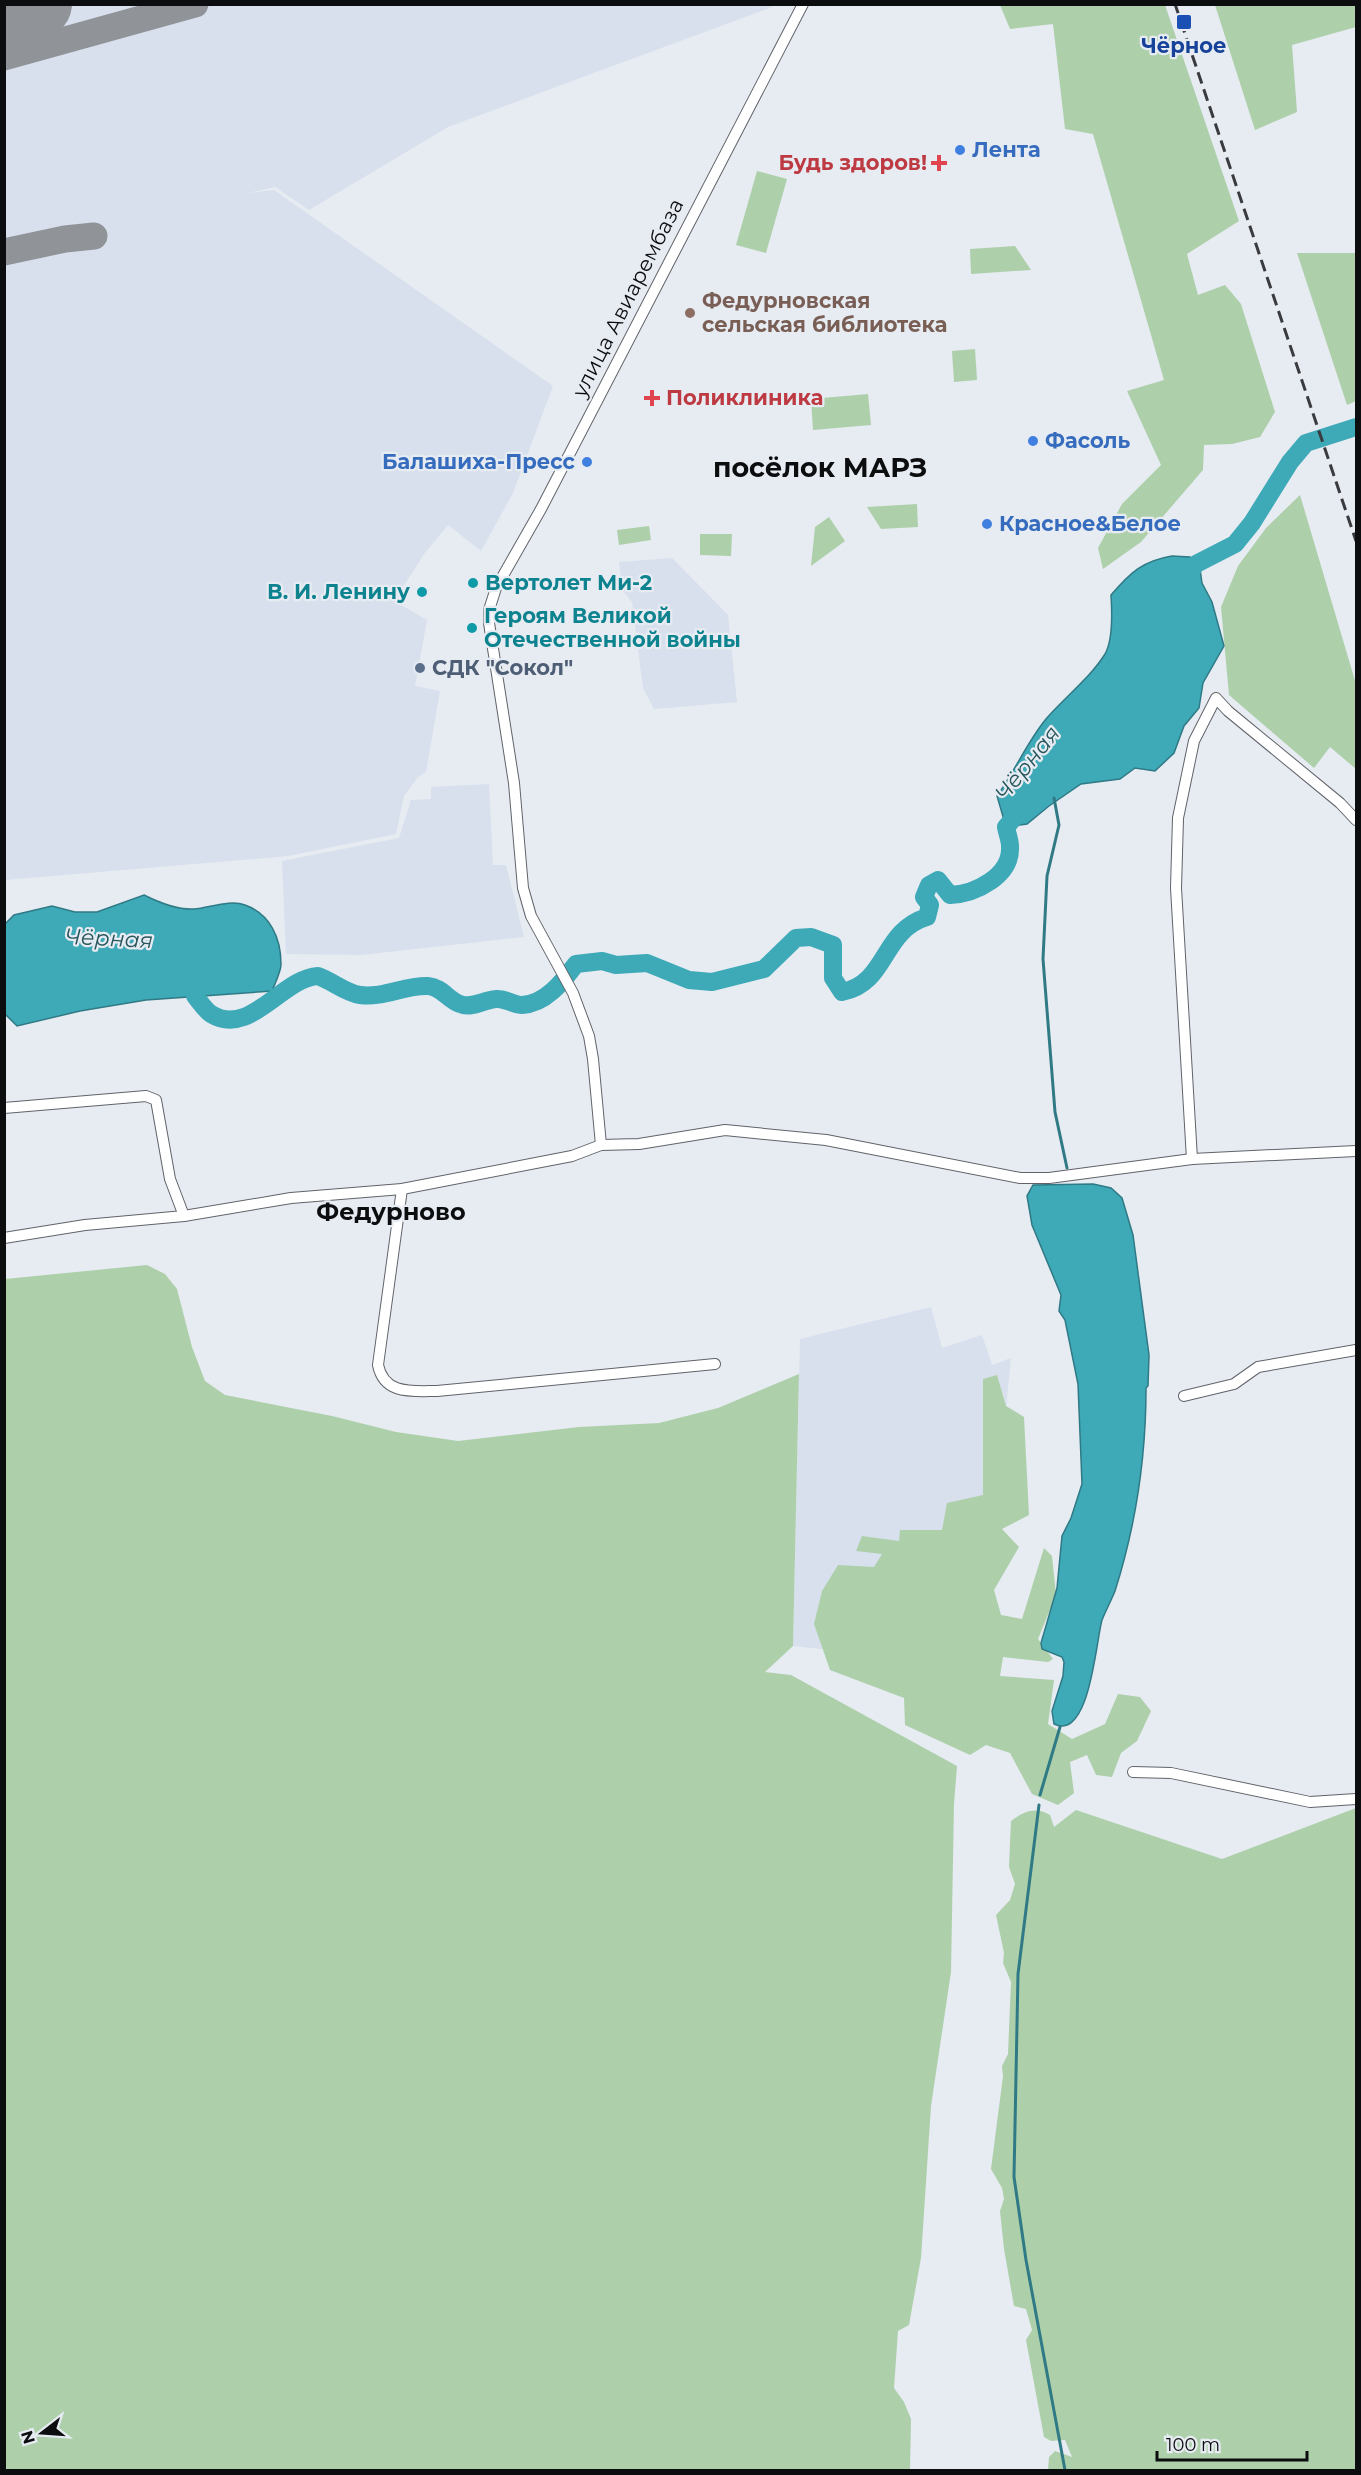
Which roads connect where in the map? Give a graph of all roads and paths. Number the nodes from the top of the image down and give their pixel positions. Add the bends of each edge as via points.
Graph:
1 (803, 4) edge
2 (1356, 820) edge
3 (4, 1108) edge
4 (601, 1145) junction
5 (1356, 1151) edge
6 (1192, 1159) junction
7 (402, 1189) junction
8 (184, 1216) junction
9 (4, 1238) edge
10 (1356, 1350) edge
11 (715, 1364) dead end
12 (1184, 1396) dead end
13 (1133, 1772) dead end
14 (1356, 1799) edge

1 - 4 street, улица Авиарембаза via 541,509 496,588 489,610 514,783 523,888 534,924 573,993 589,1036
2 - 6 street via 1216,698 1194,741 1178,818 1176,888
3 - 8 street via 146,1096 156,1100 170,1179
4 - 6 street via 639,1144 741,1130 826,1140 1020,1178 1049,1178
4 - 7 street via 572,1156
5 - 6 street
7 - 8 street via 291,1198
7 - 11 street via 378,1365 387,1385 437,1391
8 - 9 street via 84,1225
10 - 12 street via 1258,1367 1234,1384
13 - 14 street via 1171,1773 1310,1802

